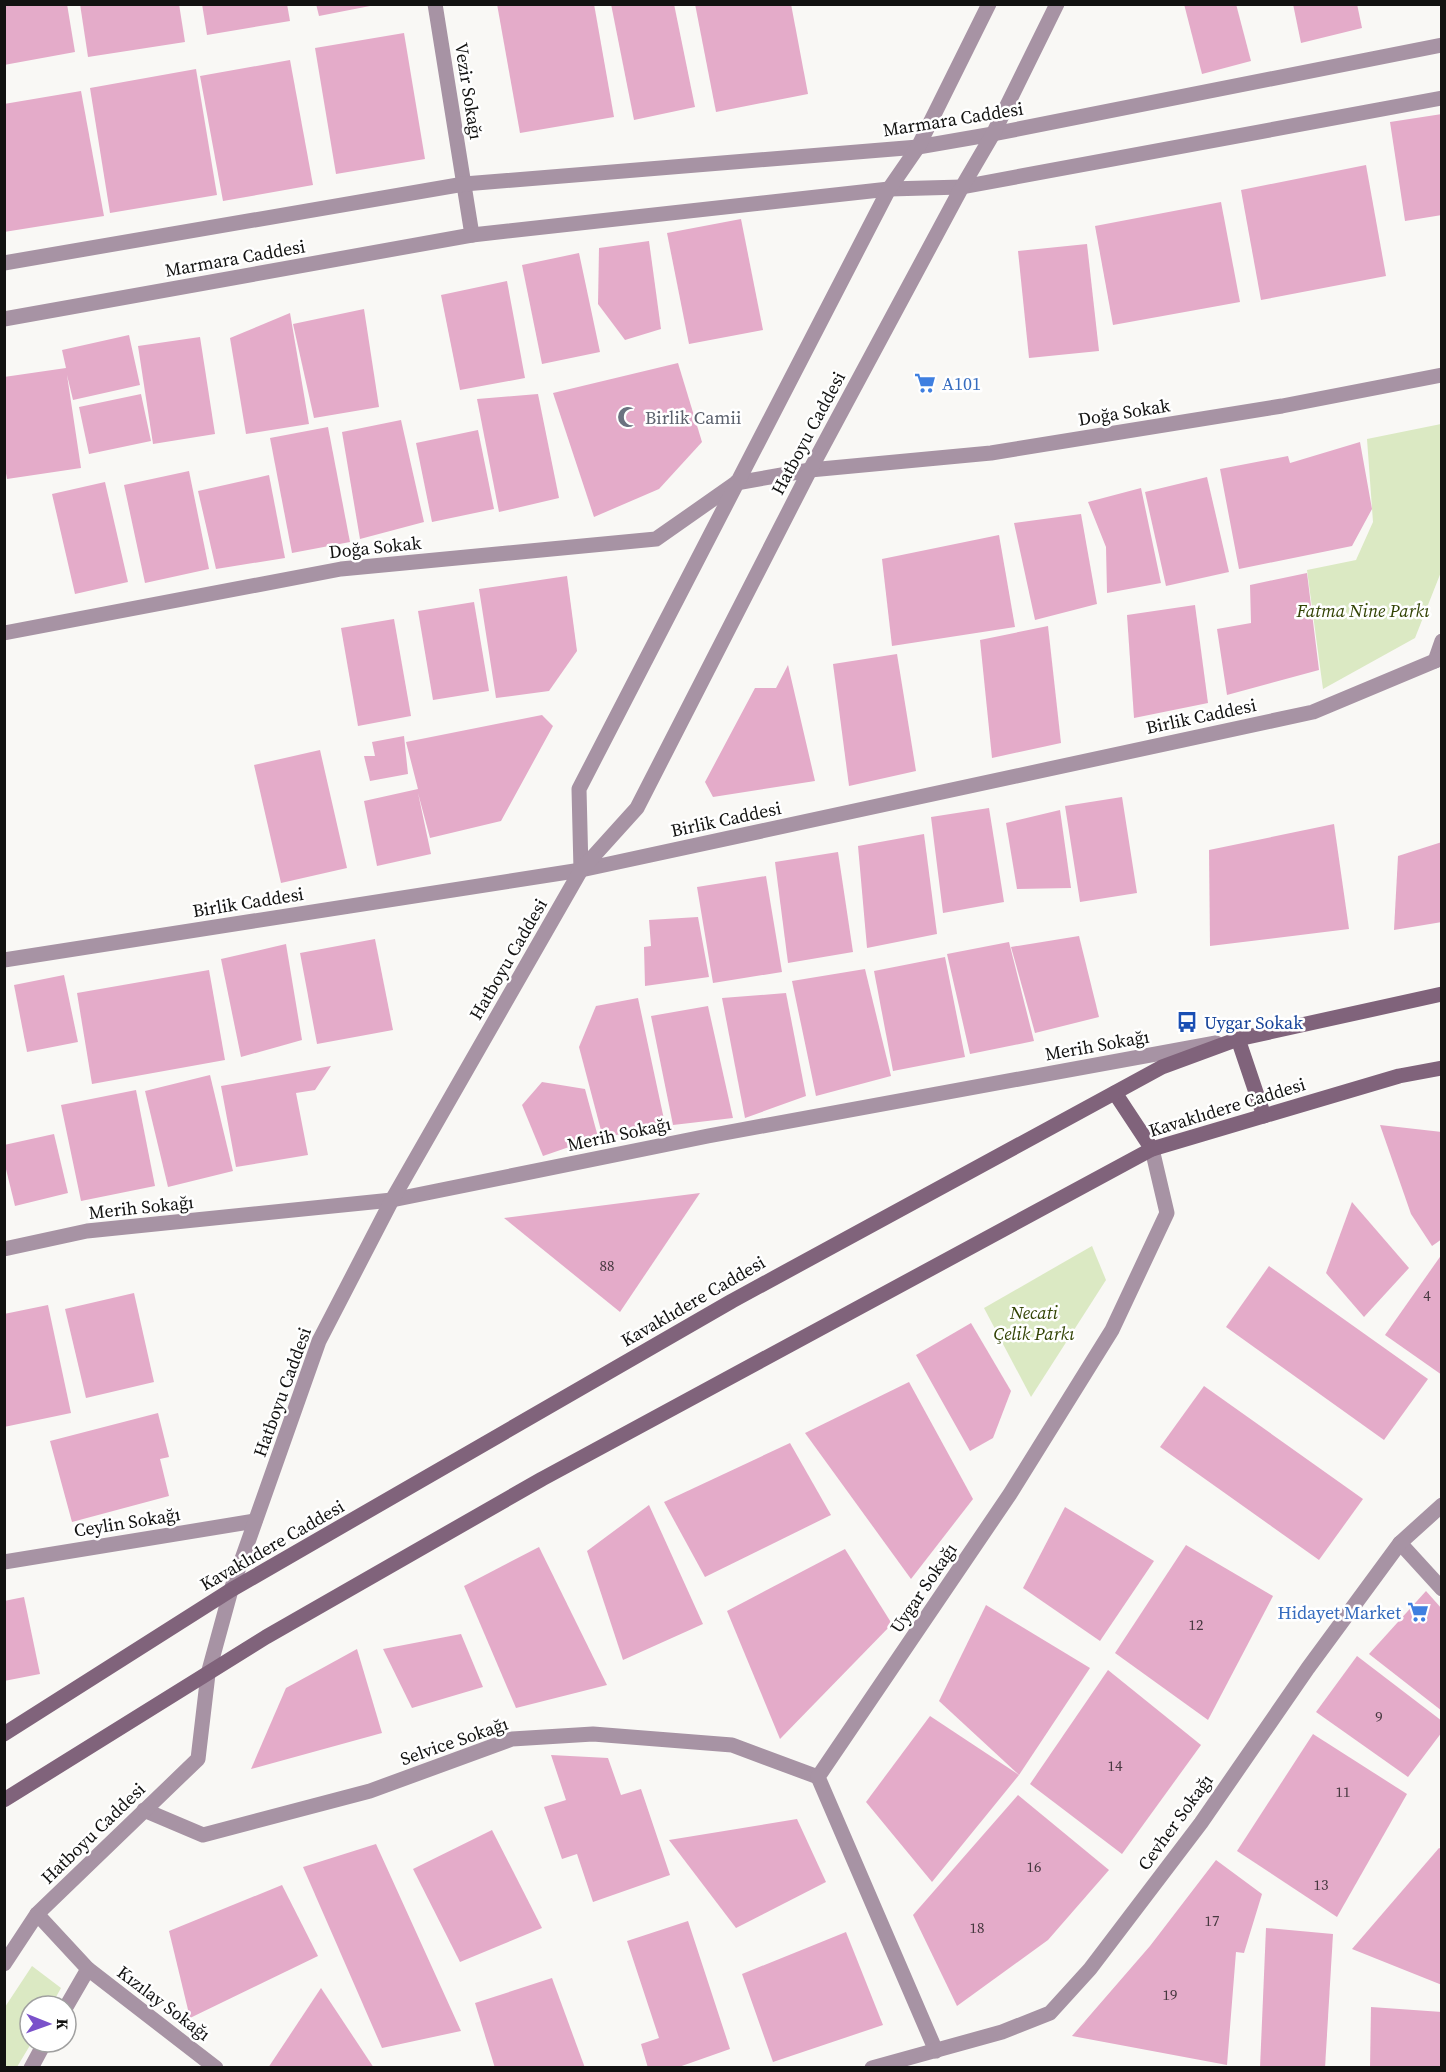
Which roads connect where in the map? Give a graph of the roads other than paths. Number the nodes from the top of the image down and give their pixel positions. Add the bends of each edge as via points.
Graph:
1 (435, 4) edge
2 (989, 4) edge
3 (1057, 4) edge
4 (1442, 45) edge
5 (1442, 98) edge
6 (993, 134) junction
7 (918, 147) junction
8 (464, 184) junction
9 (962, 187) junction
10 (889, 189) junction
11 (472, 235) junction
12 (4, 263) edge
13 (4, 319) edge
14 (1442, 375) edge
15 (810, 470) junction
16 (736, 483) junction
17 (4, 633) edge
18 (1442, 641) edge
19 (1438, 659) edge
20 (581, 870) junction
21 (4, 960) edge
22 (1442, 994) edge
23 (1238, 1039) junction
24 (1442, 1068) edge
25 (1115, 1093) junction
26 (1264, 1116) junction
27 (1152, 1149) junction
28 (392, 1200) junction
29 (4, 1249) edge
30 (1442, 1505) edge
31 (255, 1521) junction
32 (1400, 1543) junction
33 (4, 1562) edge
34 (1442, 1589) edge
35 (231, 1590) junction
36 (208, 1674) junction
37 (4, 1734) edge
38 (818, 1777) junction
39 (4, 1800) edge
40 (144, 1810) junction
41 (37, 1914) junction
42 (4, 1964) edge
43 (88, 1969) junction
44 (74, 1994) edge
45 (936, 2051) junction
46 (38, 2054) edge
47 (30, 2067) edge
48 (216, 2067) edge
49 (872, 2067) edge

1 - 8 street, Vezir Sokağı
2 - 7 street
3 - 6 street, Hatboyu Caddesi
4 - 6 street, Marmara Caddesi
5 - 9 street, Marmara Caddesi
6 - 7 street, Marmara Caddesi
6 - 9 street, Hatboyu Caddesi
7 - 8 street, Marmara Caddesi
7 - 10 street
8 - 11 street
8 - 12 street, Marmara Caddesi
9 - 10 street, Marmara Caddesi
9 - 15 street, Hatboyu Caddesi
10 - 11 street, Marmara Caddesi
10 - 16 street
11 - 13 street, Marmara Caddesi
14 - 15 street, Doğa Sokak via 1282,406 991,453
15 - 16 street, Doğa Sokak
15 - 20 street, Hatboyu Caddesi via 637,808
16 - 17 street, Doğa Sokak via 656,539 341,569
16 - 20 street via 579,789
18 - 19 street
19 - 20 street, Birlik Caddesi via 1313,712
20 - 21 street, Birlik Caddesi
20 - 28 street, Hatboyu Caddesi
22 - 23 main road, Kavaklıdere Caddesi
23 - 25 main road, Kavaklıdere Caddesi via 1162,1067
23 - 26 main road
23 - 28 street, Merih Sokağı via 708,1136
24 - 26 main road, Kavaklıdere Caddesi via 1399,1076
25 - 27 main road
25 - 35 main road, Kavaklıdere Caddesi via 732,1301
26 - 27 main road, Kavaklıdere Caddesi
27 - 36 main road, Kavaklıdere Caddesi via 543,1479
27 - 38 street, Uygar Sokağı via 1167,1213 1112,1329 1010,1494
28 - 29 street, Merih Sokağı via 87,1232
28 - 31 street, Hatboyu Caddesi via 319,1341
30 - 32 street, Cevher Sokağı
31 - 33 street, Ceylin Sokağı
31 - 35 street, Hatboyu Caddesi
32 - 34 street
32 - 45 street, Cevher Sokağı via 1201,1823 1090,1969 1050,2013
35 - 36 street, Hatboyu Caddesi
35 - 37 main road, Kavaklıdere Caddesi
36 - 39 main road, Kavaklıdere Caddesi
36 - 40 street, Hatboyu Caddesi via 198,1759
38 - 40 street, Selvice Sokağı via 732,1745 593,1734 512,1739 370,1791 203,1835
38 - 45 street
40 - 41 street, Hatboyu Caddesi
41 - 42 street, Hatboyu Caddesi
41 - 43 street
43 - 44 street
43 - 48 street, Kızılay Sokağı
45 - 49 street, Cevher Sokağı
46 - 47 street

